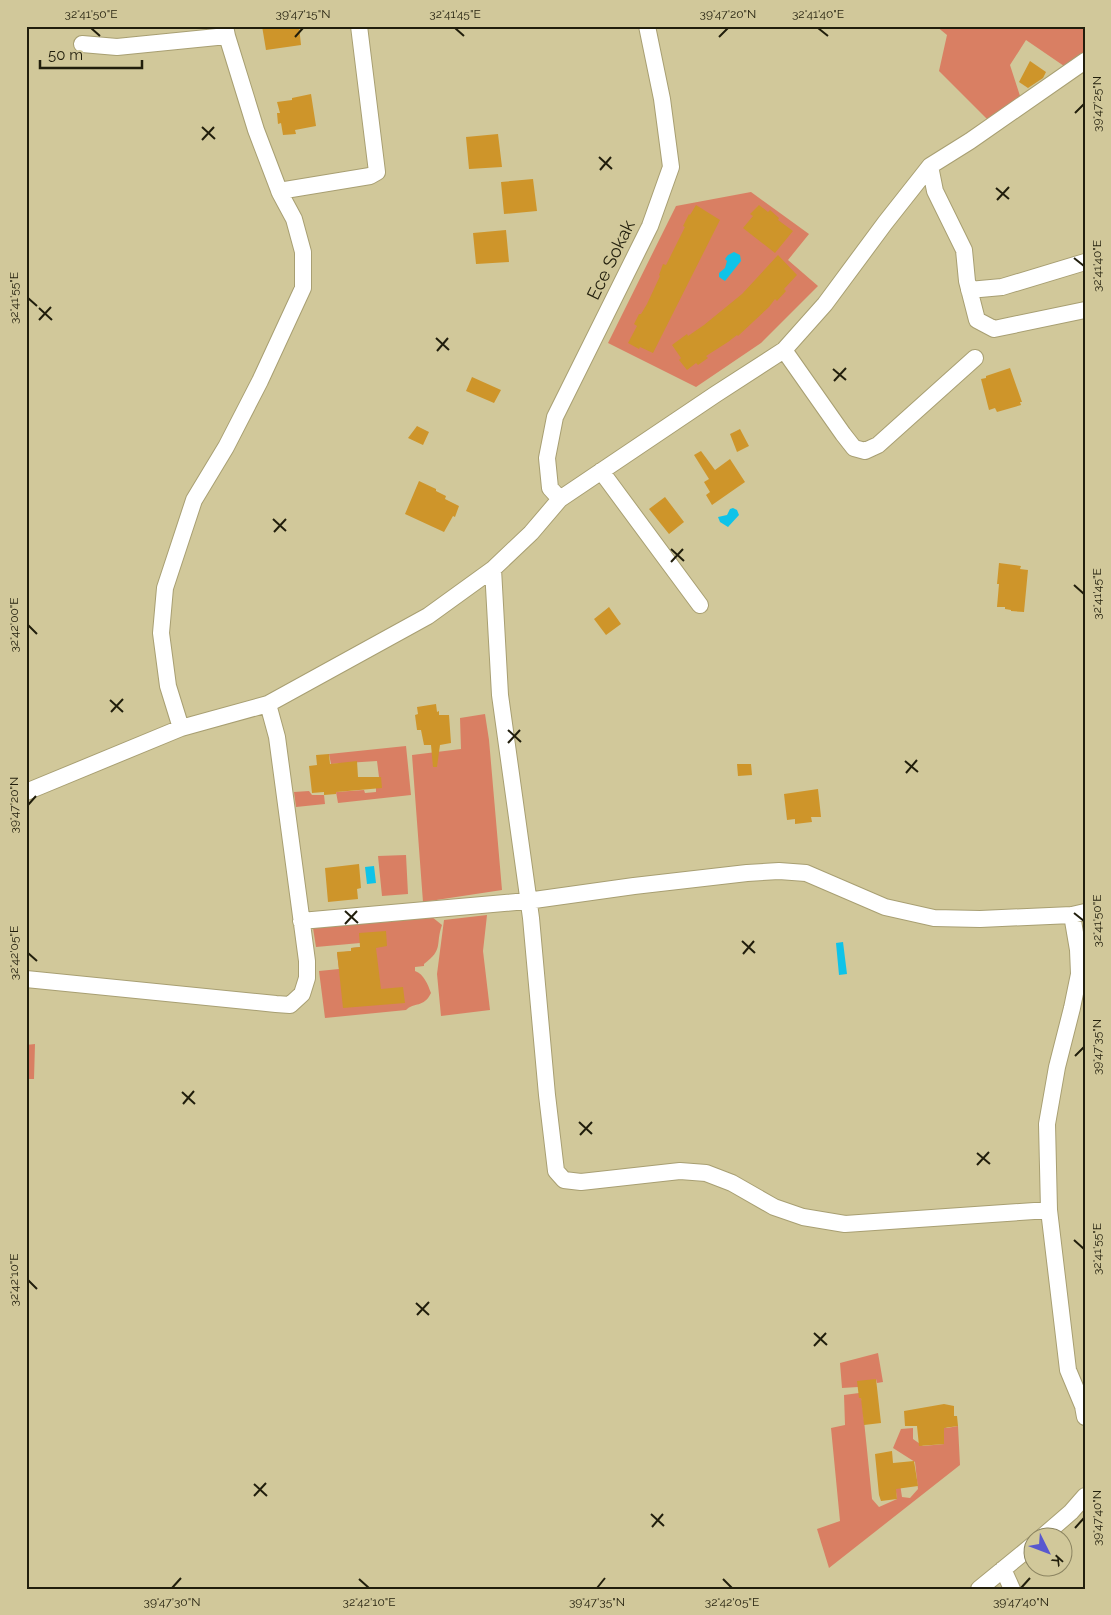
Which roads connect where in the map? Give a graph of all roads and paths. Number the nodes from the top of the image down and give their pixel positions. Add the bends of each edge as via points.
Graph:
1 (359, 26) edge
2 (647, 26) edge
3 (226, 31) edge
4 (82, 44) dead end
5 (1085, 61) edge
6 (930, 166) junction
7 (279, 191) junction
8 (1085, 262) edge
9 (969, 290) junction
10 (1085, 310) edge
11 (784, 350) junction
12 (975, 358) dead end
13 (601, 472) junction
14 (560, 499) junction
15 (493, 569) junction
16 (700, 605) dead end
17 (268, 704) junction
18 (181, 728) junction
19 (26, 792) edge
20 (527, 901) junction
21 (1079, 914) edge
22 (301, 922) junction
23 (26, 980) edge
24 (1049, 1210) junction
25 (1085, 1417) edge
26 (1085, 1496) edge
27 (1053, 1528) edge
28 (1024, 1552) edge
29 (1002, 1569) junction
30 (979, 1589) edge
31 (1012, 1589) edge

1 - 7 street via 377,172 370,176
2 - 14 street, Ece Sokak via 662,99 671,167 650,226 555,417 547,458 550,488
3 - 4 street via 116,47
3 - 7 street via 256,130
5 - 6 street
6 - 9 street via 935,191 964,250
6 - 11 street via 825,304
7 - 18 street via 294,219 303,252 303,288 256,389 194,500 165,588 161,633 168,686
8 - 9 street via 1002,287
9 - 10 street via 977,320 994,329
11 - 12 street via 854,448 865,451 878,445
11 - 13 street
13 - 14 street
13 - 16 street
14 - 15 street via 531,533
15 - 17 street via 428,616
15 - 20 street via 500,695
17 - 18 street
17 - 22 street via 277,738
18 - 19 street
20 - 21 street via 779,871 806,873 885,907 934,918
20 - 22 street
20 - 24 street via 556,1171 564,1180 582,1182 680,1171 706,1173 732,1183 774,1207 804,1217 845,1224
21 - 24 street via 1079,974 1047,1124
22 - 23 street via 307,978 302,994 290,1005
24 - 25 street via 1068,1370
26 - 27 street
28 - 29 street
29 - 30 street
29 - 31 street

